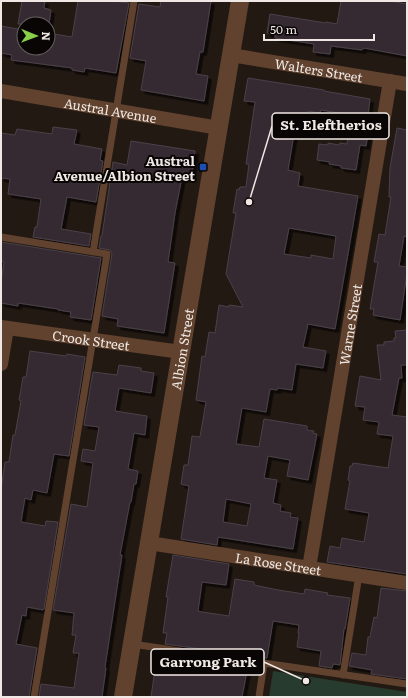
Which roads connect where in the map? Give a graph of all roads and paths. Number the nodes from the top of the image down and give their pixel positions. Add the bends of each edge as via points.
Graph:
1 (134, 1) edge
2 (240, 1) edge
3 (231, 55) junction
4 (390, 81) junction
5 (407, 84) edge
6 (1, 91) edge
7 (116, 112) junction
8 (219, 128) junction
9 (1, 237) edge
10 (93, 252) junction
11 (4, 328) edge
12 (94, 340) junction
13 (181, 352) junction
14 (1, 364) edge
15 (149, 543) junction
16 (309, 568) junction
17 (359, 575) junction
18 (407, 582) edge
19 (132, 644) junction
20 (255, 662) dead end
21 (343, 675) junction
22 (407, 684) edge
23 (34, 697) edge
24 (123, 697) edge
25 (259, 697) edge

1 - 7 lane
2 - 3 street, Albion Street
3 - 4 street, Walters Street
3 - 8 street, Albion Street
4 - 5 street, Walters Street
4 - 16 street, Warne Street
6 - 7 street, Austral Avenue
7 - 8 street, Austral Avenue
7 - 10 lane
8 - 13 street, Albion Street
9 - 10 lane
10 - 12 lane via 107,254
11 - 12 street, Crook Street
11 - 14 street
12 - 13 street, Crook Street
12 - 23 lane
13 - 15 street, Albion Street
15 - 16 street, La Rose Street
15 - 19 street, Albion Street
16 - 17 street, La Rose Street
17 - 18 street, La Rose Street
17 - 21 lane
19 - 20 lane
19 - 24 street, Albion Street
21 - 22 lane
21 - 25 lane via 264,663

